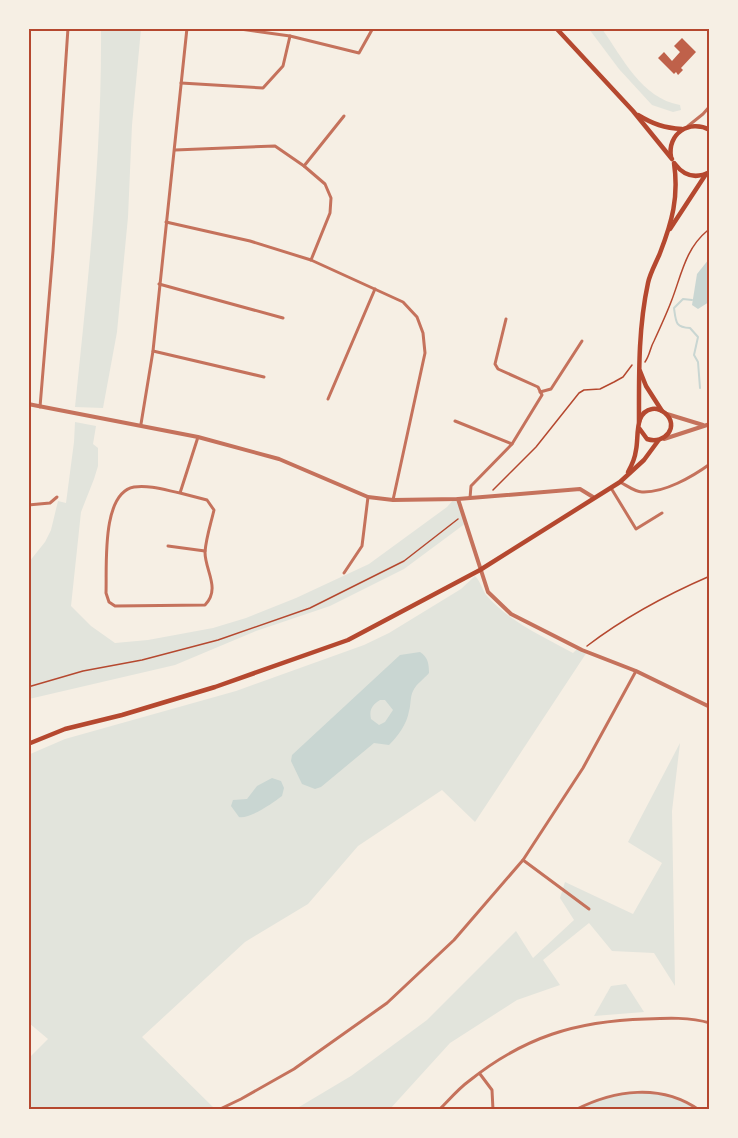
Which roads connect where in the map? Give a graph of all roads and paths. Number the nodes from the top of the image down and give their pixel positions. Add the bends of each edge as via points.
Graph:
1 (68, 28) edge
2 (187, 28) edge
3 (233, 28) edge
4 (373, 28) edge
5 (556, 28) edge
6 (252, 29) edge
7 (290, 36) junction
8 (181, 83) junction
9 (710, 106) edge
10 (633, 111) junction
11 (344, 116) dead end
12 (684, 128) junction
13 (710, 129) edge
14 (174, 150) junction
15 (673, 161) junction
16 (304, 166) junction
17 (708, 173) edge
18 (166, 222) junction
19 (710, 231) edge
20 (667, 234) junction
21 (311, 260) junction
22 (159, 284) junction
23 (375, 289) junction
24 (283, 318) dead end
25 (506, 319) dead end
26 (582, 341) dead end
27 (153, 351) junction
28 (639, 367) junction
29 (264, 377) dead end
30 (540, 392) junction
31 (328, 399) dead end
32 (28, 404) edge
33 (40, 407) junction
34 (664, 412) junction
35 (455, 421) dead end
36 (141, 424) junction
37 (710, 424) edge
38 (639, 425) junction
39 (703, 426) junction
40 (198, 437) junction
41 (660, 440) junction
42 (512, 444) junction
43 (710, 464) edge
44 (626, 477) junction
45 (620, 482) junction
46 (611, 488) junction
47 (180, 493) junction
48 (491, 496) junction
49 (57, 497) dead end
50 (368, 497) junction
51 (593, 497) junction
52 (470, 498) junction
53 (458, 499) junction
54 (393, 500) junction
55 (28, 505) edge
56 (662, 513) dead end
57 (464, 515) junction
58 (168, 546) dead end
59 (205, 551) junction
60 (480, 570) junction
61 (344, 573) dead end
62 (710, 576) edge
63 (582, 650) junction
64 (636, 671) junction
65 (28, 687) edge
66 (710, 707) edge
67 (28, 744) edge
68 (523, 860) junction
69 (589, 909) dead end
70 (710, 1023) edge
71 (479, 1074) junction
72 (218, 1110) edge
73 (439, 1110) edge
74 (493, 1110) edge
75 (575, 1110) edge
76 (699, 1110) edge

1 - 33 street
2 - 8 street
3 - 6 street
4 - 7 street via 359,54
5 - 10 main road
6 - 7 street
7 - 8 street via 283,66 263,87
8 - 14 street
9 - 12 street
10 - 12 main road via 663,128
10 - 15 main road
11 - 16 street
12 - 13 main road via 695,125
12 - 15 main road via 672,141
14 - 16 street via 275,146
14 - 18 street
15 - 17 main road via 685,174
15 - 20 main road via 676,202
16 - 21 street via 325,184 331,198 330,213
17 - 20 main road
18 - 21 street
18 - 22 street
19 - 28 path via 698,238 688,256 649,356
20 - 28 main road via 648,282
21 - 23 street
22 - 24 street
22 - 27 street
23 - 31 street
23 - 54 street via 403,302 417,317 425,353
25 - 30 street via 495,364 538,387
26 - 30 street via 551,389
27 - 29 street
27 - 36 street
28 - 34 main road via 646,386
28 - 38 main road
28 - 48 path via 633,365 622,377 600,389 579,393
30 - 42 street via 542,396
32 - 33 street
33 - 36 street
34 - 38 main road via 648,411
34 - 39 street
34 - 41 main road via 671,427
35 - 42 street
36 - 40 street
37 - 39 street
38 - 41 main road via 647,439
38 - 44 main road via 634,461
39 - 41 street
40 - 47 street
40 - 50 street via 279,459
41 - 44 main road
42 - 52 street via 471,486
43 - 45 street via 670,486 652,491 640,492
44 - 45 main road
45 - 46 main road
46 - 51 main road
46 - 56 street via 636,529
47 - 59 street via 212,505
47 - 59 street via 134,487 118,496 109,526 107,598 115,606 206,605 214,591
48 - 51 street via 580,489
48 - 52 street
49 - 55 street via 50,503
50 - 54 street
50 - 61 street via 362,546
51 - 60 main road
52 - 53 street
53 - 54 street
53 - 57 street
57 - 60 street
57 - 65 path via 404,561 310,608 218,640
58 - 59 street
60 - 63 street via 488,592 511,614
60 - 67 main road via 348,640 216,687 65,729
62 - 63 path via 663,597
63 - 64 street
64 - 66 street
64 - 68 street via 583,768
68 - 69 street
68 - 72 street via 454,940 400,992 294,1069
70 - 71 street via 669,1018 576,1026 523,1045
71 - 73 street
71 - 74 street via 494,1095
75 - 76 street via 608,1096 634,1092 668,1095

